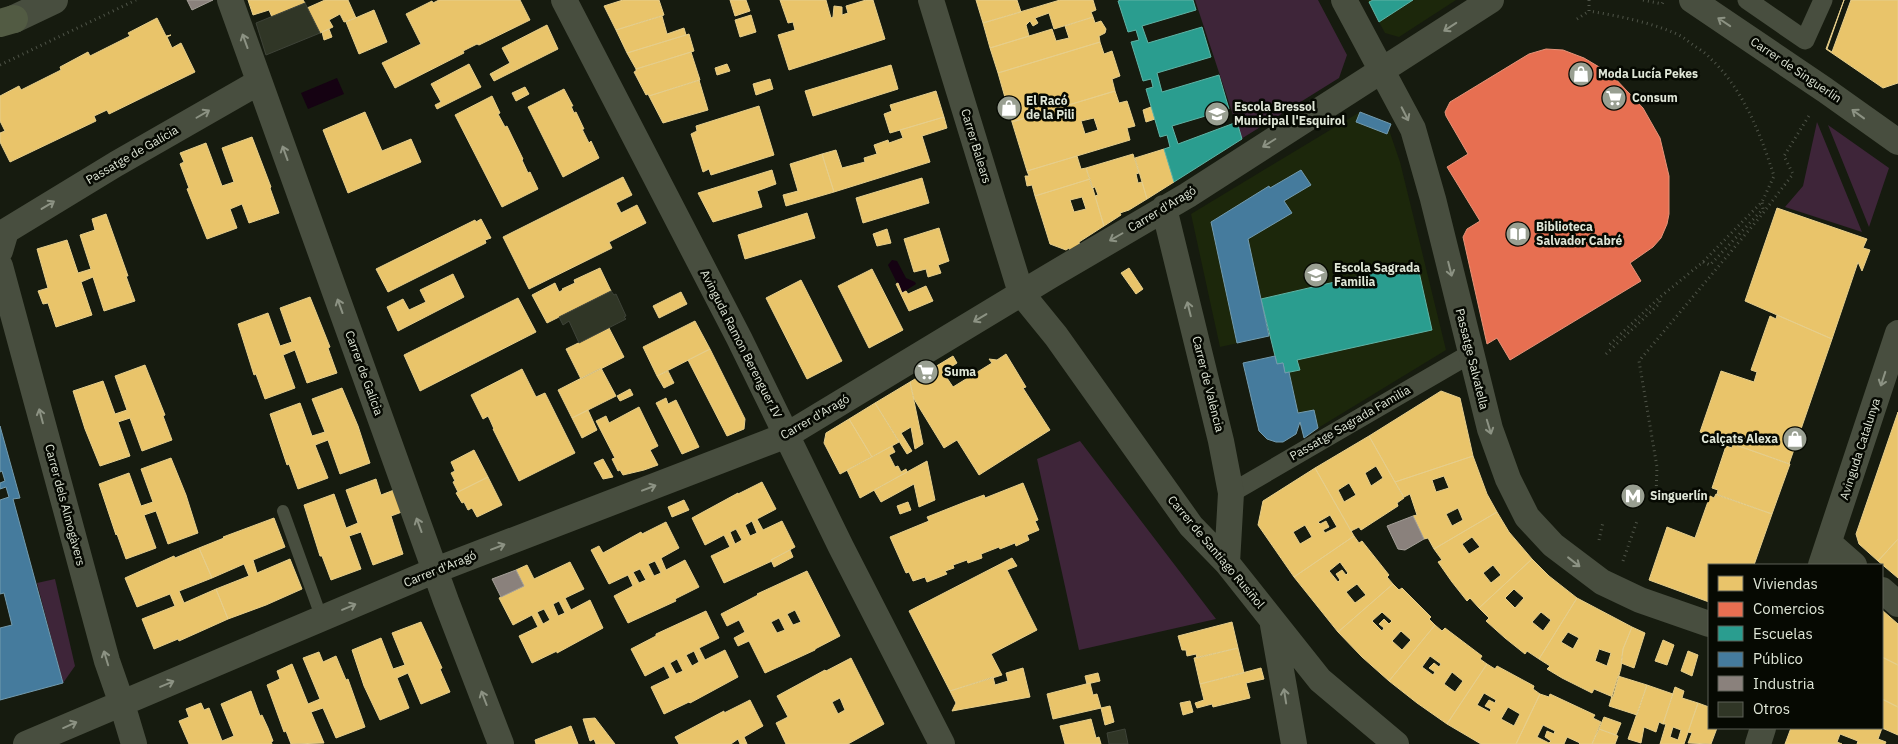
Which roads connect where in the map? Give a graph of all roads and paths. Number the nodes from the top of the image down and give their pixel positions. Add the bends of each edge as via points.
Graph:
1 (54, 0) edge
2 (136, 0) edge
3 (230, 0) edge
4 (564, 0) edge
5 (931, 0) edge
6 (1344, 0) edge
7 (1491, 0) edge
8 (1589, 0) edge
9 (1643, 0) edge
10 (1664, 0) edge
11 (1692, 0) edge
12 (1747, 0) edge
13 (1823, 0) edge
14 (1589, 11) junction
15 (1577, 19) dead end
16 (5, 22) edge
17 (0, 65) edge
18 (1382, 70) junction
19 (259, 82) junction
20 (1825, 90) junction
21 (1898, 142) edge
22 (1762, 202) junction
23 (1164, 208) junction
24 (3, 241) edge
25 (1703, 262) junction
26 (0, 266) edge
27 (1022, 293) junction
28 (1659, 298) junction
29 (1898, 333) edge
30 (1607, 348) dead end
31 (1470, 354) junction
32 (1606, 354) dead end
33 (787, 435) junction
34 (1231, 493) junction
35 (1656, 496) dead end
36 (283, 511) dead end
37 (1637, 521) dead end
38 (1603, 522) dead end
39 (1599, 540) dead end
40 (1825, 554) edge
41 (1227, 563) junction
42 (1851, 564) edge
43 (1622, 566) dead end
44 (436, 570) junction
45 (1883, 591) edge
46 (1898, 604) edge
47 (322, 619) junction
48 (1273, 621) junction
49 (1708, 624) edge
50 (122, 704) junction
51 (1764, 729) edge
52 (26, 744) edge
53 (134, 744) edge
54 (501, 744) edge
55 (942, 744) edge
56 (1294, 744) edge
57 (1396, 744) edge
58 (1758, 744) edge

1 - 16 street
2 - 17 path
19 -> 3 street, Carrer de Galicia
4 - 33 street, Avinguda Ramon Berenguer IV
5 - 27 street, Carrer Balears
6 - 18 street, Passatge Salvatella
7 -> 18 street, Carrer d'Aragó
8 - 14 path
9 - 10 path via 1662,4
20 -> 11 street, Carrer de Singuerlin
12 - 13 street via 1805,40
14 - 15 path
14 - 22 path via 1633,19 1679,35 1710,57 1723,71 1739,94 1774,176
18 -> 23 street, Carrer d'Aragó
18 -> 31 street, Passatge Salvatella via 1413,129
24 -> 19 street, Passatge de Galícia via 116,164
44 -> 19 street, Carrer de Galicia
21 -> 20 street, Carrer de Singuerlin
20 - 35 path via 1784,156 1793,174 1640,361 1658,467
22 - 25 path
22 - 25 path via 1763,210 1710,265
23 -> 27 street, Carrer d'Aragó
34 -> 23 street, Carrer de València
25 - 28 path
50 -> 26 street, Carrer dels Almogàvers via 107,661
27 -> 33 street, Carrer d'Aragó
27 - 41 street, Carrer de Santiago Rusiñol via 1191,526
28 - 30 path
28 - 32 path via 1660,303
29 -> 40 street, Avinguda Catalunya
31 - 34 street, Passatge Sagrada Familia
31 -> 49 street, Passatge Salvatella via 1490,429 1508,479 1527,517 1552,545 1602,582 1640,600
44 -> 33 street, Carrer d'Aragó
33 - 55 street, Avinguda Ramon Berenguer IV
34 - 41 street, Carrer de València
36 - 47 lane
37 - 43 path
38 - 39 path
40 - 42 street
41 - 48 street, Carrer de Santiago Rusiñol
47 -> 44 street, Carrer d'Aragó
54 -> 44 street, Carrer de Galicia
45 - 46 street
50 -> 47 street, Carrer d'Aragó
56 -> 48 street
48 - 57 street, Carrer de Santiago Rusiñol via 1320,680
52 -> 50 street, Carrer d'Aragó
50 - 53 street, Carrer dels Almogàvers
51 - 58 street

